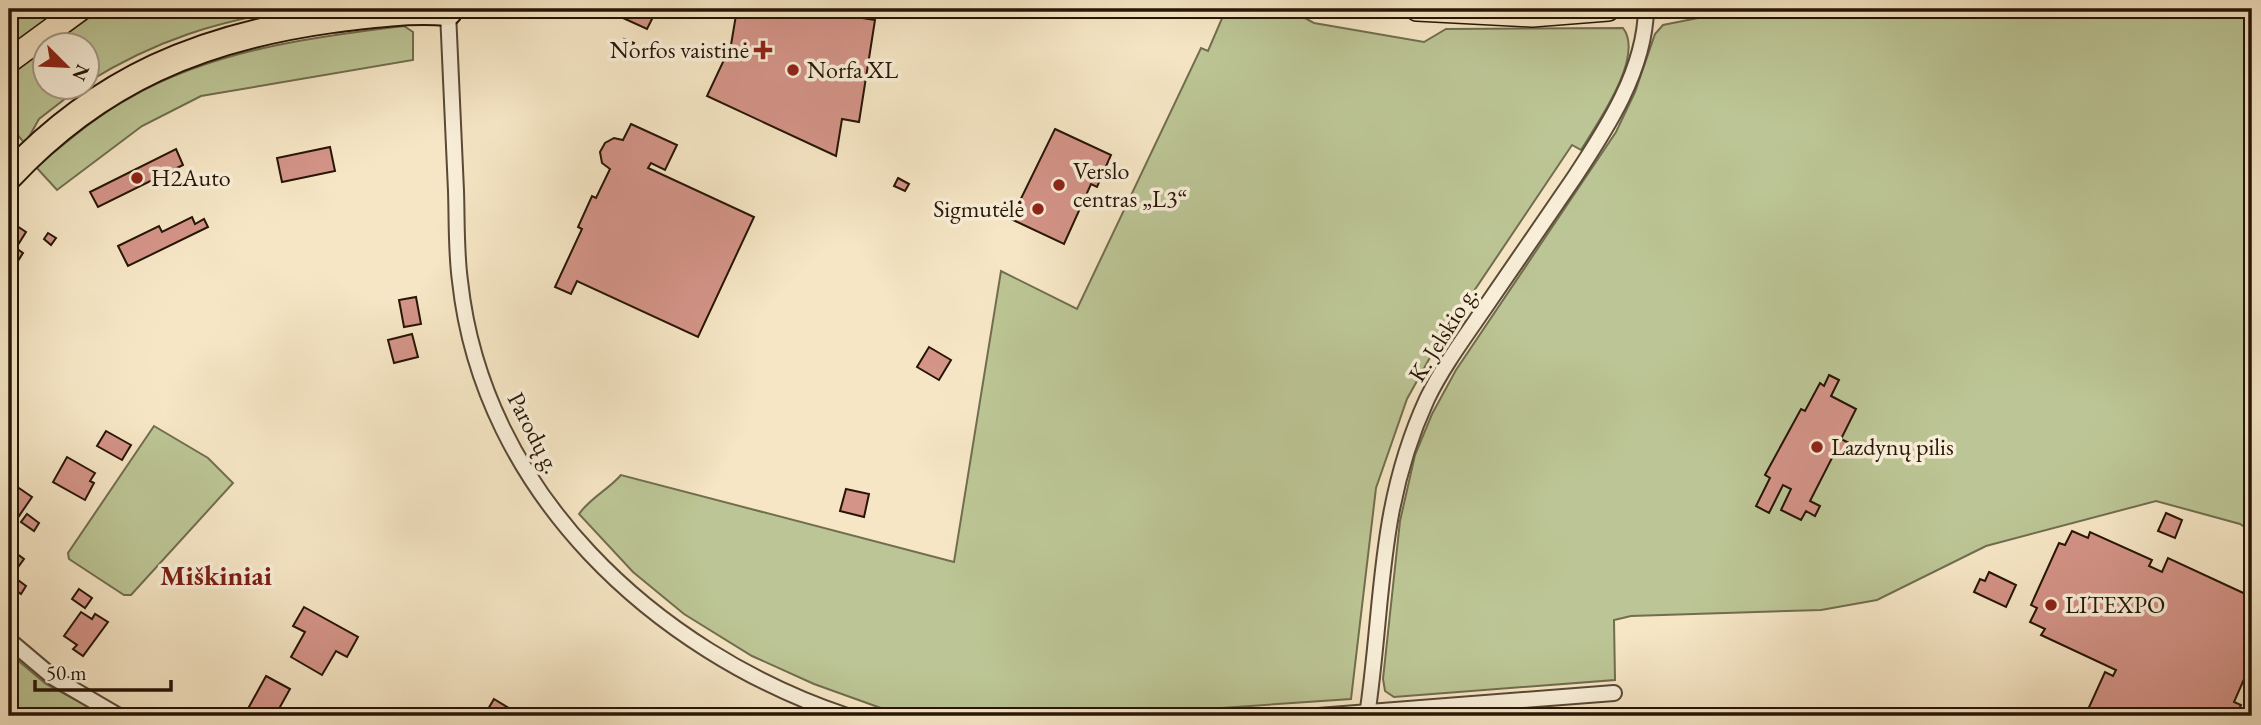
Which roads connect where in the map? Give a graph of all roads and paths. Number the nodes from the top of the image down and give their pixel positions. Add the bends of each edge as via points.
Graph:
1 (80, 9) edge
2 (1418, 9) edge
3 (1608, 9) edge
4 (1646, 9) edge
5 (448, 10) edge
6 (9, 61) edge
7 (9, 176) edge
8 (9, 640) edge
9 (1614, 693) dead end
10 (1368, 714) edge
11 (119, 716) edge
12 (847, 716) edge
13 (1318, 716) edge

1 - 6 main road
2 - 3 main road via 1532,15
4 - 10 street, K. Jelskio g. via 1636,63 1602,134 1455,351 1410,440 1385,534
5 - 7 highway via 302,23 198,49 160,64 94,101
5 - 12 street, Parodų g. via 460,282 482,376 517,457 559,520 659,618 778,690
8 - 11 street via 54,678
9 - 10 street
10 - 13 street

